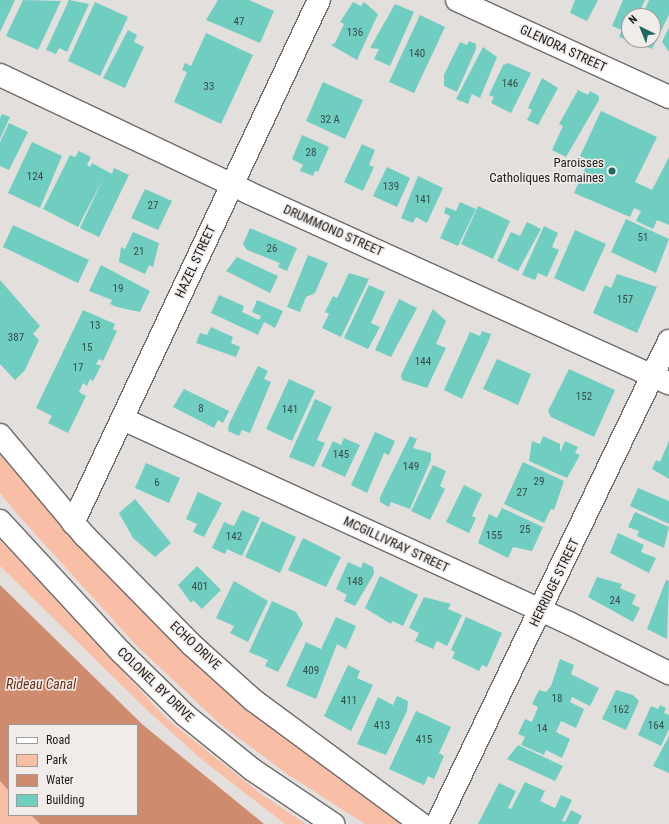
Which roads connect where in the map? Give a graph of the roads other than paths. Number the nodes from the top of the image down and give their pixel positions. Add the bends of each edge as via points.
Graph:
1 (319, 0) edge
2 (457, 0) edge
3 (0, 75) edge
4 (669, 97) edge
5 (232, 185) junction
6 (669, 341) edge
7 (661, 379) edge
8 (123, 419) junction
9 (0, 435) edge
10 (0, 520) edge
11 (73, 523) junction
12 (541, 611) junction
13 (669, 673) edge
14 (333, 824) edge
15 (420, 824) edge
16 (438, 824) edge

1 - 5 street, HAZEL STREET
2 - 4 street, GLENORA STREET
3 - 5 street, DRUMMOND STREET
5 - 7 street, DRUMMOND STREET
5 - 8 street, HAZEL STREET
6 - 7 street, HERRIDGE STREET
7 - 12 street, HERRIDGE STREET
8 - 11 street, HAZEL STREET
8 - 12 street, MCGILLIVRAY STREET
9 - 11 street, ECHO DRIVE
10 - 14 street, COLONEL BY DRIVE via 121,652 184,715 253,770
11 - 15 street, ECHO DRIVE via 192,645 253,700
12 - 13 street, MCGILLIVRAY STREET
12 - 16 street, HERRIDGE STREET

